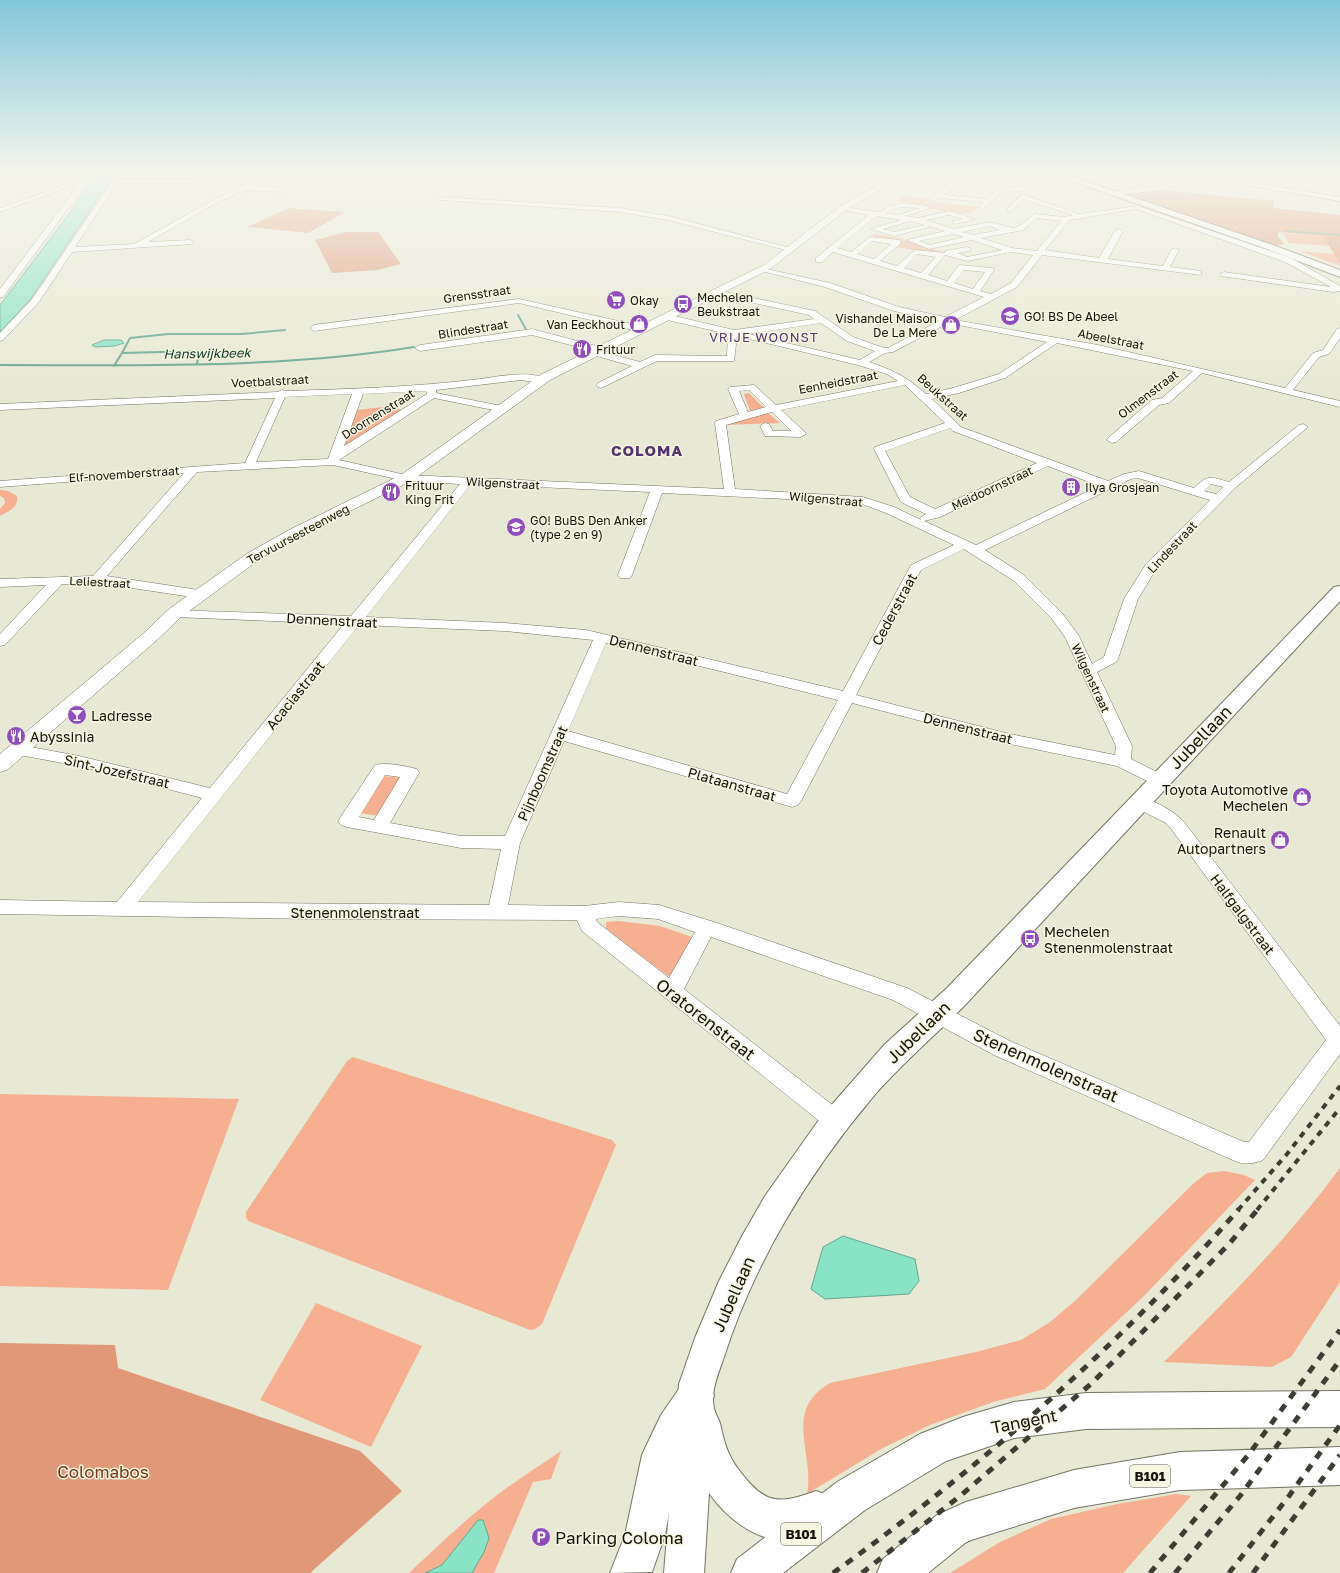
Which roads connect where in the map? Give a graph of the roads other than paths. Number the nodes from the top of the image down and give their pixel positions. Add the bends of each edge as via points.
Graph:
1 (38, 244) edge
2 (74, 244) edge
3 (139, 244) edge
4 (158, 244) edge
5 (772, 244) edge
6 (796, 244) edge
7 (838, 244) edge
8 (864, 244) edge
9 (894, 244) edge
10 (922, 244) edge
11 (941, 244) edge
12 (988, 244) edge
13 (991, 244) edge
14 (1047, 244) edge
15 (1112, 244) edge
16 (1244, 244) edge
17 (1262, 244) edge
18 (136, 246) junction
19 (790, 249) junction
20 (832, 249) junction
21 (70, 250) junction
22 (1011, 250) junction
23 (1175, 250) dead end
24 (1040, 253) junction
25 (852, 255) junction
26 (819, 260) dead end
27 (1101, 260) junction
28 (875, 262) junction
29 (1166, 268) junction
30 (898, 269) junction
31 (762, 270) junction
32 (4, 272) dead end
33 (18, 272) junction
34 (1198, 273) dead end
35 (1340, 274) edge
36 (923, 276) junction
37 (949, 284) junction
38 (1338, 289) edge
39 (716, 292) junction
40 (975, 292) junction
41 (0, 294) edge
42 (992, 297) junction
43 (666, 317) junction
44 (822, 320) junction
45 (949, 320) junction
46 (314, 328) dead end
47 (760, 328) junction
48 (641, 329) junction
49 (1340, 331) edge
50 (733, 333) junction
51 (0, 338) edge
52 (1056, 340) junction
53 (731, 344) junction
54 (782, 345) junction
55 (420, 348) dead end
56 (598, 351) junction
57 (883, 351) junction
58 (861, 363) junction
59 (640, 365) junction
60 (1200, 370) junction
61 (540, 380) junction
62 (907, 382) junction
63 (601, 385) dead end
64 (359, 390) junction
65 (431, 391) junction
66 (1287, 391) junction
67 (282, 393) junction
68 (925, 397) junction
69 (1340, 404) edge
70 (0, 407) edge
71 (774, 408) junction
72 (503, 409) junction
73 (745, 416) junction
74 (952, 424) junction
75 (721, 427) junction
76 (1303, 427) dead end
77 (1112, 440) dead end
78 (335, 459) junction
79 (1048, 462) junction
80 (249, 466) junction
81 (194, 469) junction
82 (406, 478) junction
83 (468, 481) junction
84 (0, 484) edge
85 (1108, 485) junction
86 (1232, 486) junction
87 (657, 490) junction
88 (1196, 492) junction
89 (730, 493) junction
90 (1218, 499) junction
91 (936, 514) junction
92 (917, 523) junction
93 (963, 545) junction
94 (976, 550) junction
95 (625, 575) dead end
96 (58, 580) junction
97 (97, 580) junction
98 (0, 583) edge
99 (1340, 591) edge
100 (199, 594) junction
101 (175, 613) junction
102 (355, 621) junction
103 (601, 637) junction
104 (0, 642) edge
105 (1087, 668) junction
106 (847, 697) junction
107 (559, 734) junction
108 (20, 750) junction
109 (1122, 762) junction
110 (0, 765) edge
111 (1159, 780) junction
112 (214, 794) junction
113 (1138, 802) junction
114 (379, 826) dead end
115 (511, 843) junction
116 (0, 907) edge
117 (122, 909) junction
118 (496, 912) junction
119 (584, 913) junction
120 (706, 927) junction
121 (672, 992) junction
122 (938, 1014) junction
123 (1338, 1040) joint
124 (836, 1121) junction
125 (697, 1390) junction
126 (1340, 1408) edge
127 (1340, 1466) edge
128 (851, 1496) junction
129 (630, 1573) edge
130 (684, 1573) edge
131 (751, 1573) edge
132 (897, 1573) edge

1 - 33 street
2 - 21 street
3 - 18 street
4 - 18 street
5 - 19 street
6 - 19 street, Tervuursesteenweg
7 - 20 street
8 - 25 street
9 - 28 street
10 - 11 street via 929,247
12 - 22 street via 948,253 967,259
13 - 22 street
14 - 24 street
15 - 27 street
16 - 38 street via 1272,254
17 - 35 main road
18 - 21 street
19 - 31 street, Tervuursesteenweg
20 - 25 street
20 - 26 street
21 - 51 street via 36,300
22 - 24 street
23 - 29 street
24 - 27 street
24 - 42 street via 1014,285
25 - 28 street
27 - 29 street
28 - 30 street
29 - 34 street
30 - 36 street
30 - 36 street via 915,252 942,256
31 - 39 street, Tervuursesteenweg
31 - 45 street, Abeelstraat via 827,285 897,309
32 - 33 street
33 - 41 street
36 - 37 street
37 - 40 street
37 - 40 street via 962,267 990,270
38 - 38 street via 1231,270 1224,274
39 - 43 street, Tervuursesteenweg
39 - 44 street via 812,313
40 - 42 street
42 - 45 street
43 - 48 street, Tervuursesteenweg
43 - 50 street, Beukstraat
44 - 47 street
44 - 57 street via 850,339
45 - 52 street, Abeelstraat
45 - 57 street via 890,350
46 - 48 street, Grensstraat via 519,301
47 - 50 street
47 - 54 street, Beukstraat
48 - 56 street, Tervuursesteenweg
49 - 66 street via 1326,352 1316,355
50 - 53 street
50 - 54 street, Beukstraat
52 - 60 street, Abeelstraat
52 - 68 street via 1002,376 955,391
53 - 54 street, Beukstraat
53 - 59 street via 731,359 655,358
54 - 58 street, Beukstraat
55 - 56 street, Blindestraat via 528,332
56 - 59 street
56 - 61 street, Tervuursesteenweg
57 - 58 street
58 - 62 street, Beukstraat via 890,372
59 - 63 street
60 - 66 street, Abeelstraat
60 - 77 street, Olmenstraat via 1165,401 1156,402
61 - 65 street, Voetbalstraat via 521,377
61 - 72 street, Tervuursesteenweg
62 - 68 street, Beukstraat
62 - 71 street, Eenheidstraat
64 - 65 street, Voetbalstraat
64 - 67 street, Voetbalstraat
64 - 78 street
65 - 72 street
65 - 78 street, Doornenstraat
66 - 69 street, Abeelstraat
67 - 70 street, Voetbalstraat
67 - 80 street
68 - 74 street, Beukstraat
71 - 73 street, Eenheidstraat
71 - 73 street via 751,387 734,389
71 - 75 street via 791,424
72 - 82 street, Tervuursesteenweg
73 - 75 street, Eenheidstraat via 720,423
74 - 79 street, Beukstraat via 957,429
74 - 91 street, Meidoornstraat via 879,449 905,499
75 - 89 street
76 - 86 street, Lindestraat
78 - 80 street, Elf-novemberstraat
78 - 82 street, Wilgenstraat
79 - 85 street, Beukstraat
79 - 91 street, Meidoornstraat
80 - 81 street, Elf-novemberstraat
81 - 84 street, Elf-novemberstraat
81 - 97 street
82 - 83 street, Wilgenstraat
82 - 100 street, Tervuursesteenweg via 274,544
83 - 87 street, Wilgenstraat
83 - 102 street, Acaciastraat
85 - 88 street via 1139,474
85 - 94 street
86 - 88 street via 1209,480
86 - 90 street, Lindestraat
87 - 89 street, Wilgenstraat
87 - 95 street
88 - 90 street
89 - 92 street, Wilgenstraat via 863,501 893,511
90 - 105 street, Lindestraat via 1153,564 1131,599 1111,659 1096,668
91 - 92 street, Meidoornstraat
92 - 93 street, Wilgenstraat
93 - 94 street, Wilgenstraat
93 - 106 street, Cederstraat via 916,568
94 - 105 street, Wilgenstraat via 1019,578 1041,598 1072,636
96 - 97 street, Leliestraat
96 - 98 street, Leliestraat
96 - 104 street
97 - 100 street, Leliestraat via 120,581
99 - 111 main road, Jubellaan
100 - 101 street, Tervuursesteenweg
101 - 102 street, Dennenstraat
101 - 108 street, Tervuursesteenweg
102 - 103 street, Dennenstraat via 505,627
102 - 112 street, Acaciastraat
103 - 106 street, Dennenstraat
103 - 107 street, Pijnboomstraat
105 - 109 street, Wilgenstraat via 1124,746
106 - 107 street, Plataanstraat via 792,801
106 - 109 street, Dennenstraat via 1010,739
107 - 115 street, Pijnboomstraat
108 - 110 street, Tervuursesteenweg
108 - 112 street, Sint-Jozefstraat via 79,761
109 - 111 street
111 - 113 main road, Jubellaan
112 - 117 street, Acaciastraat
113 - 122 main road, Jubellaan
113 - 123 street, Halfgalgstraat via 1172,819 1178,826
114 - 115 street via 461,842
115 - 118 street, Pijnboomstraat
116 - 117 street, Stenenmolenstraat
117 - 118 street, Stenenmolenstraat
118 - 119 street, Stenenmolenstraat
119 - 120 street, Stenenmolenstraat via 619,910 659,912
119 - 121 street, Oratorenstraat via 589,926
120 - 121 street
120 - 122 street, Stenenmolenstraat via 900,994
121 - 124 street, Oratorenstraat
122 - 123 street, Stenenmolenstraat via 1002,1048 1243,1153 1255,1152
122 - 124 main road, Jubellaan via 895,1053
124 - 125 main road, Jubellaan via 795,1176 763,1227 731,1293 711,1343
125 - 128 main road via 709,1456 725,1484 740,1501 771,1519 793,1519
125 - 129 main road via 661,1455 645,1535
125 - 130 main road, Jubellaan
126 - 128 main road, Tangent / B101 via 1086,1411 1014,1420 933,1447
127 - 132 main road, B101 via 1180,1471 1074,1488 966,1522 952,1529
128 - 131 main road, Tangent / B101

